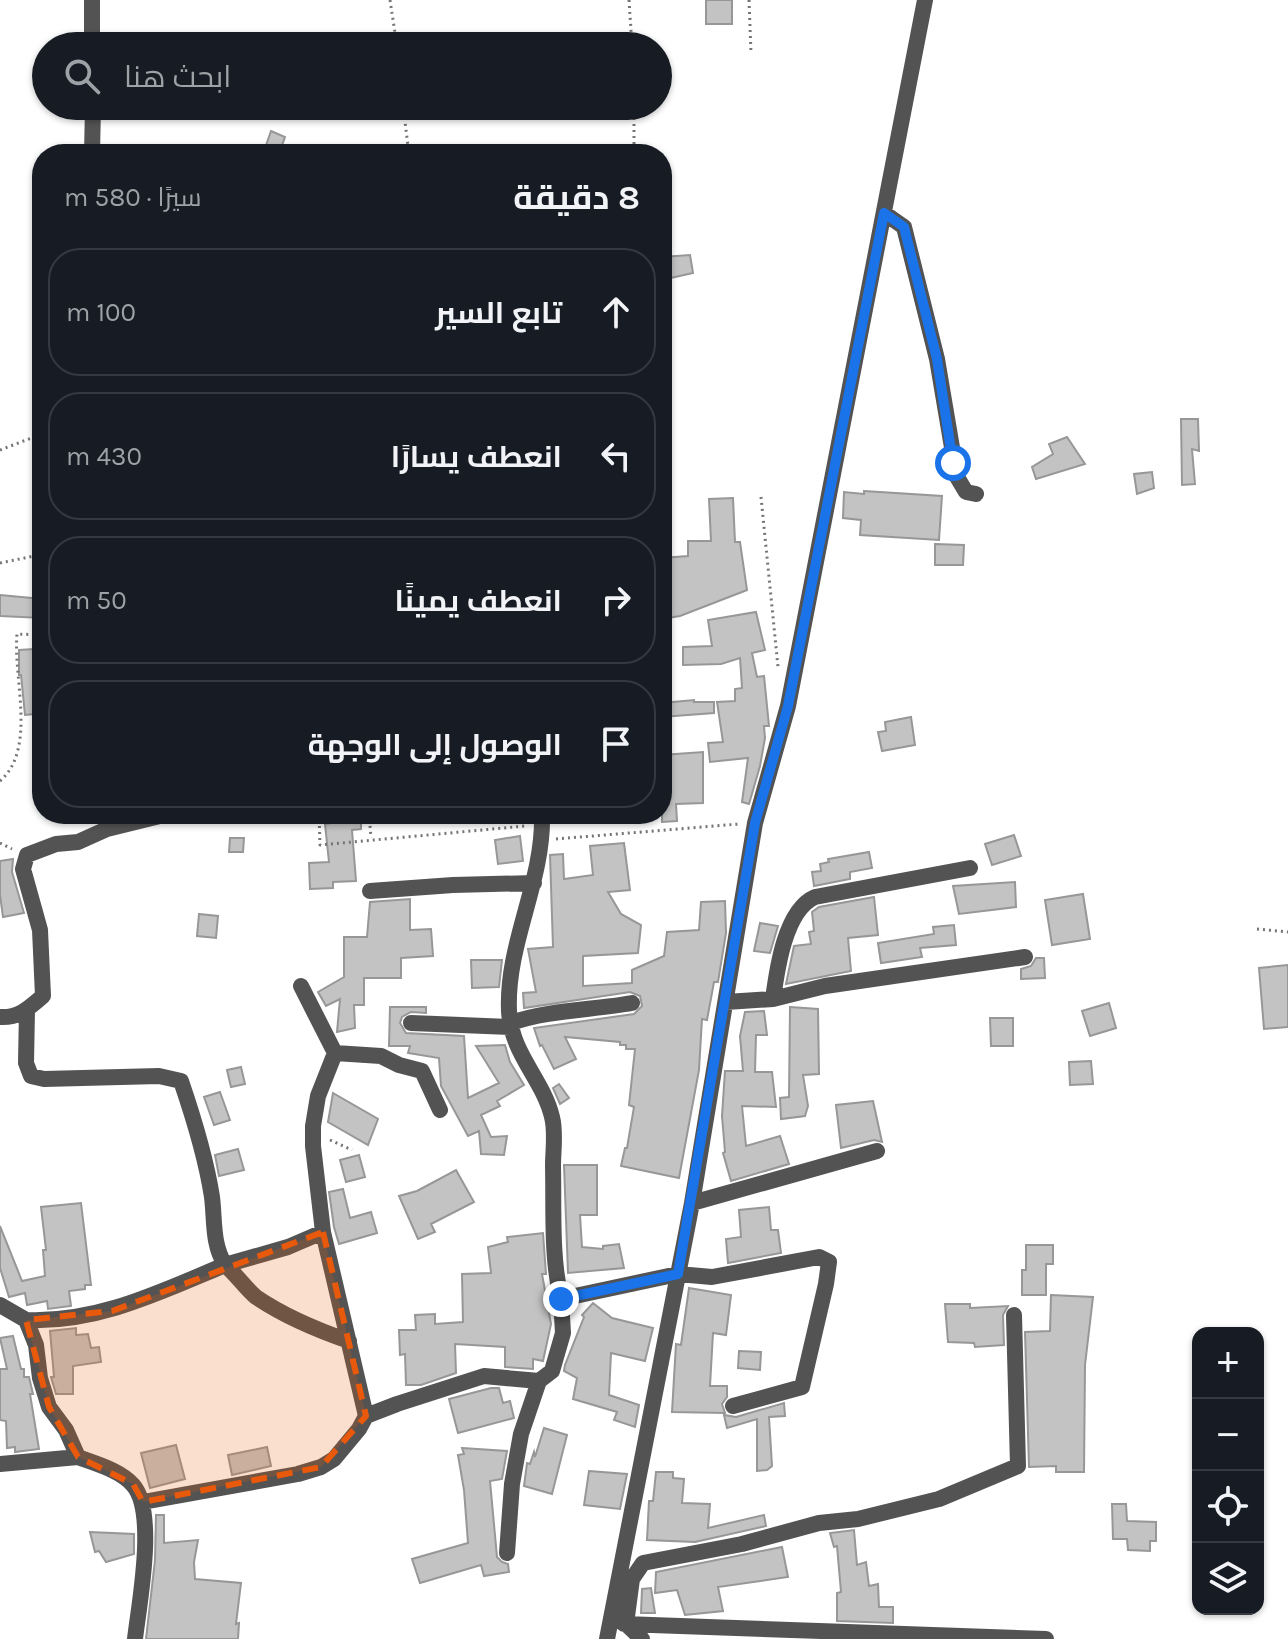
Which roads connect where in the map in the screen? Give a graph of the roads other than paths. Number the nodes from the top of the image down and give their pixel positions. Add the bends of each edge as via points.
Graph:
1 (92, 0) edge
2 (925, 0) edge
3 (92, 32) edge
4 (93, 120) edge
5 (92, 144) edge
6 (884, 213) junction
7 (976, 494) dead end
8 (127, 824) edge
9 (542, 826) edge
10 (970, 868) dead end
11 (534, 883) junction
12 (370, 891) dead end
13 (1025, 957) dead end
14 (301, 986) dead end
15 (773, 999) junction
16 (726, 1002) junction
17 (632, 1003) dead end
18 (27, 1010) junction
19 (0, 1017) edge
20 (411, 1023) dead end
21 (511, 1025) junction
22 (335, 1053) junction
23 (440, 1110) dead end
24 (877, 1151) dead end
25 (692, 1203) junction
26 (323, 1232) junction
27 (225, 1265) junction
28 (678, 1274) junction
29 (561, 1299) junction
30 (0, 1305) edge
31 (1014, 1315) dead end
32 (26, 1320) junction
33 (349, 1341) junction
34 (539, 1381) junction
35 (733, 1406) dead end
36 (366, 1416) junction
37 (78, 1457) junction
38 (0, 1464) edge
39 (143, 1502) junction
40 (507, 1553) dead end
41 (623, 1592) junction
42 (614, 1629) edge
43 (135, 1639) edge
44 (642, 1639) edge
45 (1046, 1639) edge

1 - 3 street
2 - 6 street
4 - 5 street
6 - 7 street via 904,227 937,359 957,477 966,492
6 - 16 street via 788,706 755,823
8 - 18 street via 27,855 23,869 40,930 44,982 43,996
9 - 11 street
10 - 15 street via 804,902 785,936
11 - 12 street
11 - 21 street via 510,975
13 - 15 street via 825,986
14 - 22 street
15 - 16 street
16 - 25 street
17 - 21 street via 535,1015
18 - 19 street
18 - 27 street via 26,1063 31,1076 159,1076 181,1081 202,1150 213,1235
20 - 21 street
21 - 29 street via 522,1060 553,1118 555,1274
22 - 23 street via 381,1056 422,1071
22 - 26 street via 318,1096 313,1131
24 - 25 street
25 - 28 street
26 - 27 street
26 - 33 street
27 - 32 street via 112,1311
27 - 33 street via 254,1295 315,1329
28 - 29 street
28 - 35 street via 712,1277 819,1257 829,1262 802,1387
28 - 41 street
29 - 34 street via 563,1333 552,1371
30 - 32 street
31 - 41 street via 1018,1466 939,1499 643,1563
32 - 37 street via 49,1407
33 - 36 street
34 - 36 street via 484,1376
34 - 40 street via 521,1434
36 - 39 street via 342,1450 321,1467
37 - 38 street
37 - 39 street via 133,1484
39 - 43 street via 144,1572
41 - 42 street
42 - 44 street
42 - 45 street

